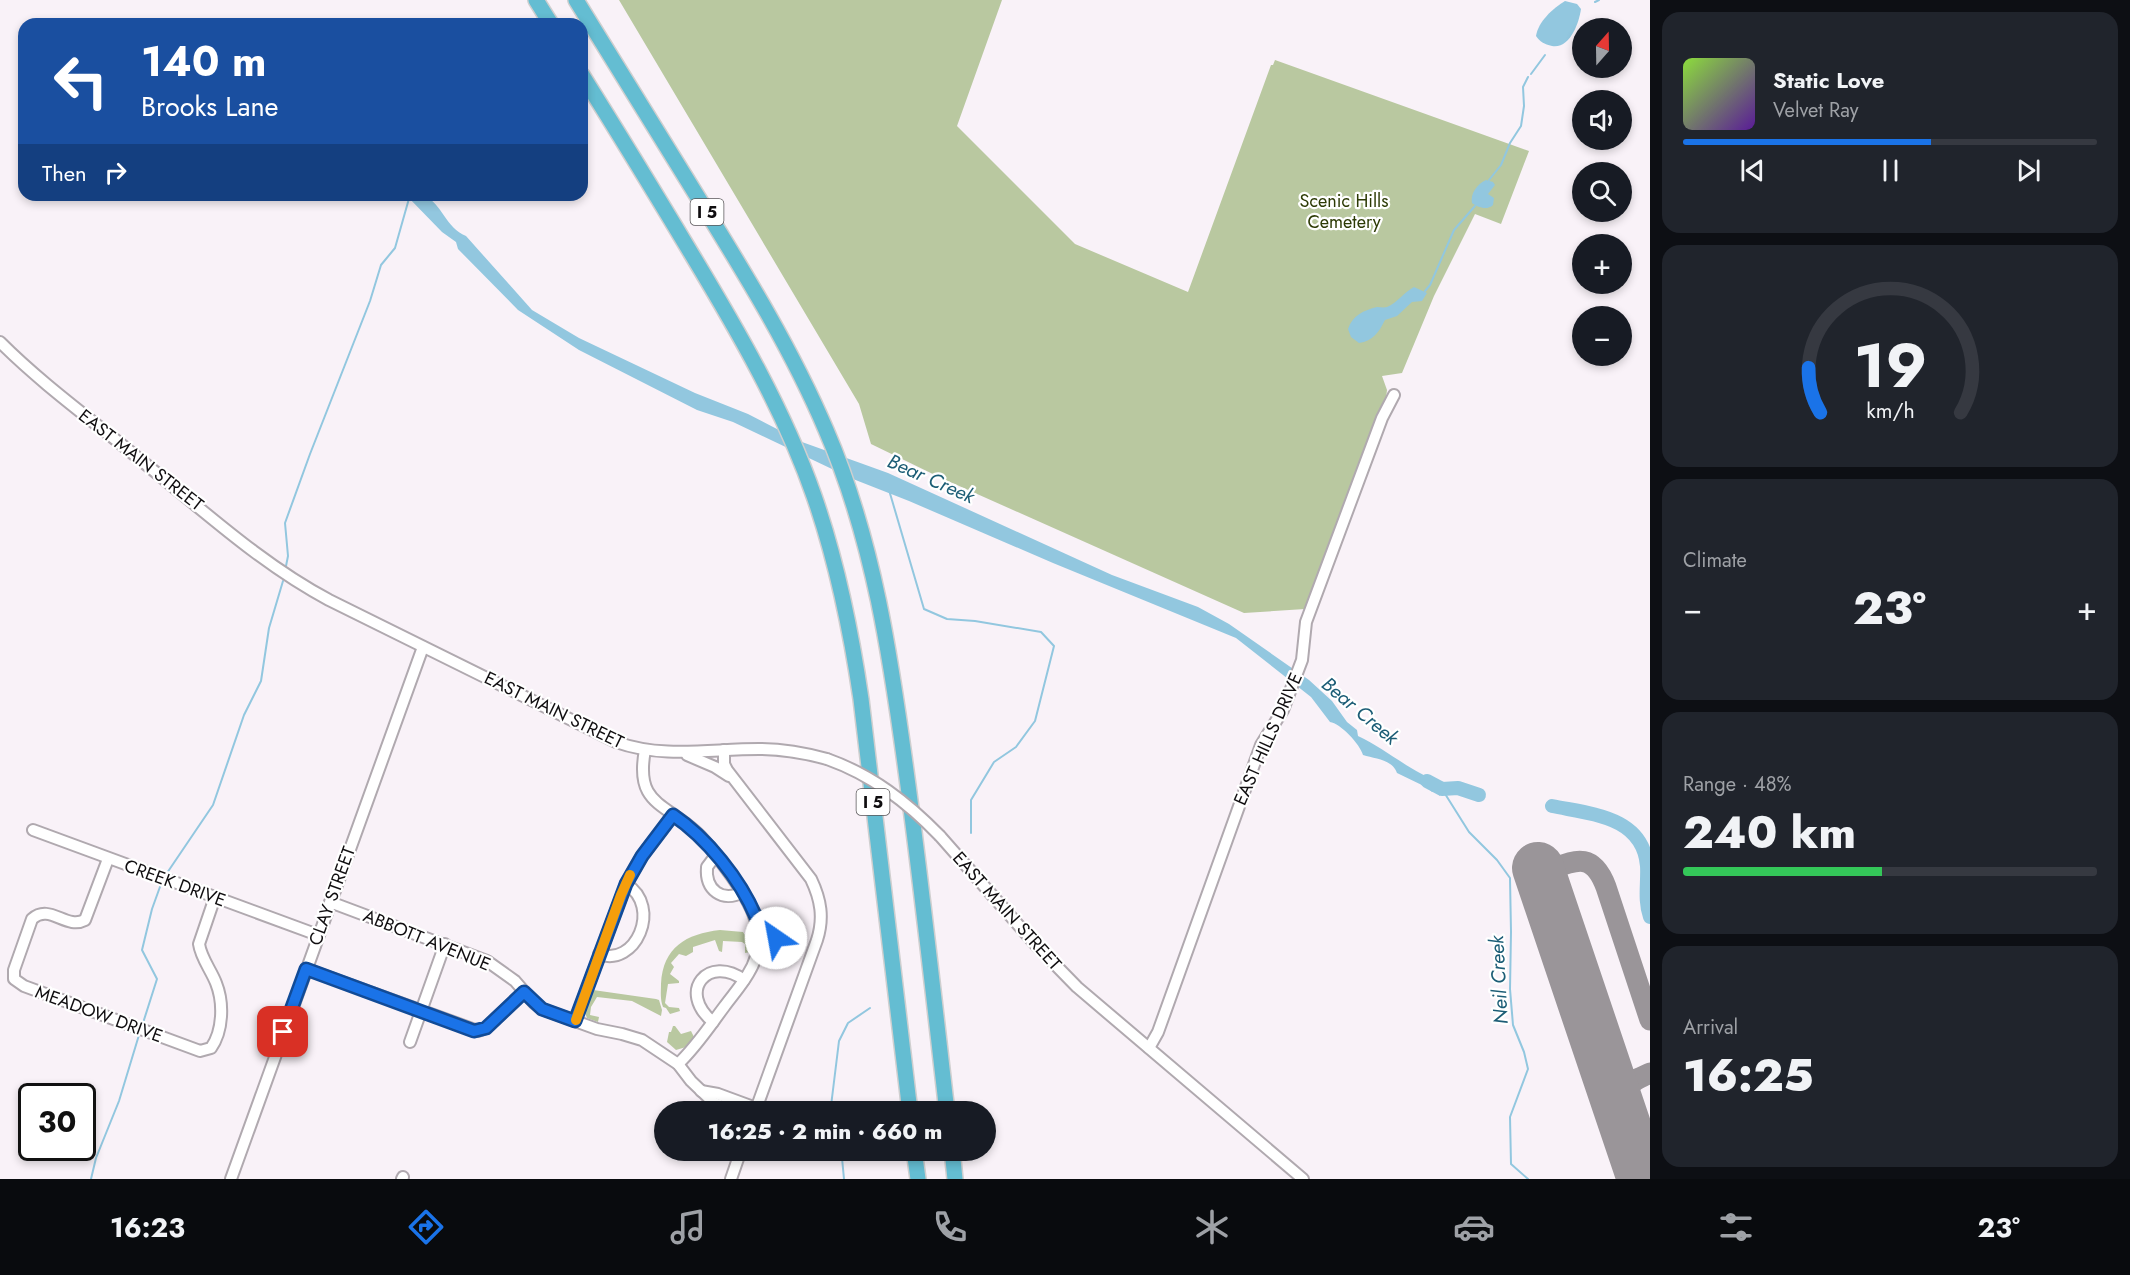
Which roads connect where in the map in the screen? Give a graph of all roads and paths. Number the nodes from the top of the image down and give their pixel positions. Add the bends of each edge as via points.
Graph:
1 (536, 0) edge
2 (576, 0) edge
3 (547, 18) edge
4 (587, 18) edge
5 (588, 19) edge
6 (588, 85) edge
7 (0, 342) edge
8 (1394, 395) dead end
9 (423, 647) junction
10 (645, 750) junction
11 (724, 750) junction
12 (681, 753) junction
13 (734, 779) junction
14 (673, 815) junction
15 (33, 830) dead end
16 (716, 855) junction
17 (108, 859) junction
18 (626, 884) junction
19 (743, 892) junction
20 (215, 897) junction
21 (330, 902) junction
22 (756, 917) junction
23 (318, 934) junction
24 (445, 944) junction
25 (759, 947) junction
26 (600, 954) junction
27 (306, 969) junction
28 (744, 980) junction
29 (524, 992) junction
30 (421, 1011) junction
31 (575, 1021) junction
32 (713, 1022) junction
33 (410, 1042) dead end
34 (1149, 1048) junction
35 (678, 1064) junction
36 (701, 1091) junction
37 (712, 1101) edge
38 (735, 1101) edge
39 (759, 1101) edge
40 (909, 1101) edge
41 (946, 1101) edge
42 (737, 1161) edge
43 (916, 1161) edge
44 (953, 1161) edge
45 (231, 1179) edge
46 (730, 1179) edge
47 (918, 1179) edge
48 (955, 1179) edge
49 (1303, 1179) edge

1 - 3 highway
2 - 4 highway, I 5
5 - 41 highway, I 5 via 785,343 826,430 852,499 879,596 896,694
6 - 40 highway, I 5 via 750,352 814,497 852,639
7 - 9 street, EAST MAIN STREET via 62,398 267,562 314,592
8 - 34 street, EAST HILLS DRIVE via 1306,622 1299,669 1261,745
9 - 10 street, EAST MAIN STREET via 616,742
9 - 21 street, CLAY STREET
10 - 12 street, EAST MAIN STREET
10 - 14 street via 641,774 646,791
11 - 12 street, EAST MAIN STREET
11 - 13 street via 724,764
11 - 34 street, EAST MAIN STREET, bridge via 782,750 827,759 888,789 940,836 1058,969
12 - 13 street
13 - 39 street via 811,879 822,913 817,940
14 - 16 street via 699,835
14 - 18 street
15 - 17 street, CREEK DRIVE
16 - 19 street
16 - 19 street via 707,867 709,884 724,896
17 - 20 street, CREEK DRIVE
17 - 20 street, MEADOW DRIVE via 85,920 72,922 46,913 32,919 14,979 200,1051 214,1043 220,1016 219,992 198,944
18 - 26 street
18 - 26 street via 640,896 643,924 638,937 625,951 616,956
19 - 22 street
20 - 23 street, CREEK DRIVE
21 - 23 street, CLAY STREET
21 - 24 street, ABBOTT AVENUE
22 - 25 street
22 - 25 street via 769,919 777,929 772,944
23 - 27 street, CLAY STREET
24 - 29 street, ABBOTT AVENUE via 487,961
24 - 30 street
25 - 28 street
26 - 31 street
27 - 30 street
27 - 45 street, CLAY STREET
28 - 32 street
28 - 32 street via 722,970 701,981 696,994 698,1005
29 - 30 street via 478,1031
29 - 31 street, ABBOTT AVENUE via 542,1009
30 - 33 street
31 - 35 street, ABBOTT AVENUE via 642,1040
32 - 35 street
34 - 49 street, EAST MAIN STREET
35 - 36 street, ABBOTT AVENUE
36 - 37 street, ABBOTT AVENUE
36 - 38 street
42 - 46 street
43 - 47 highway
44 - 48 highway

